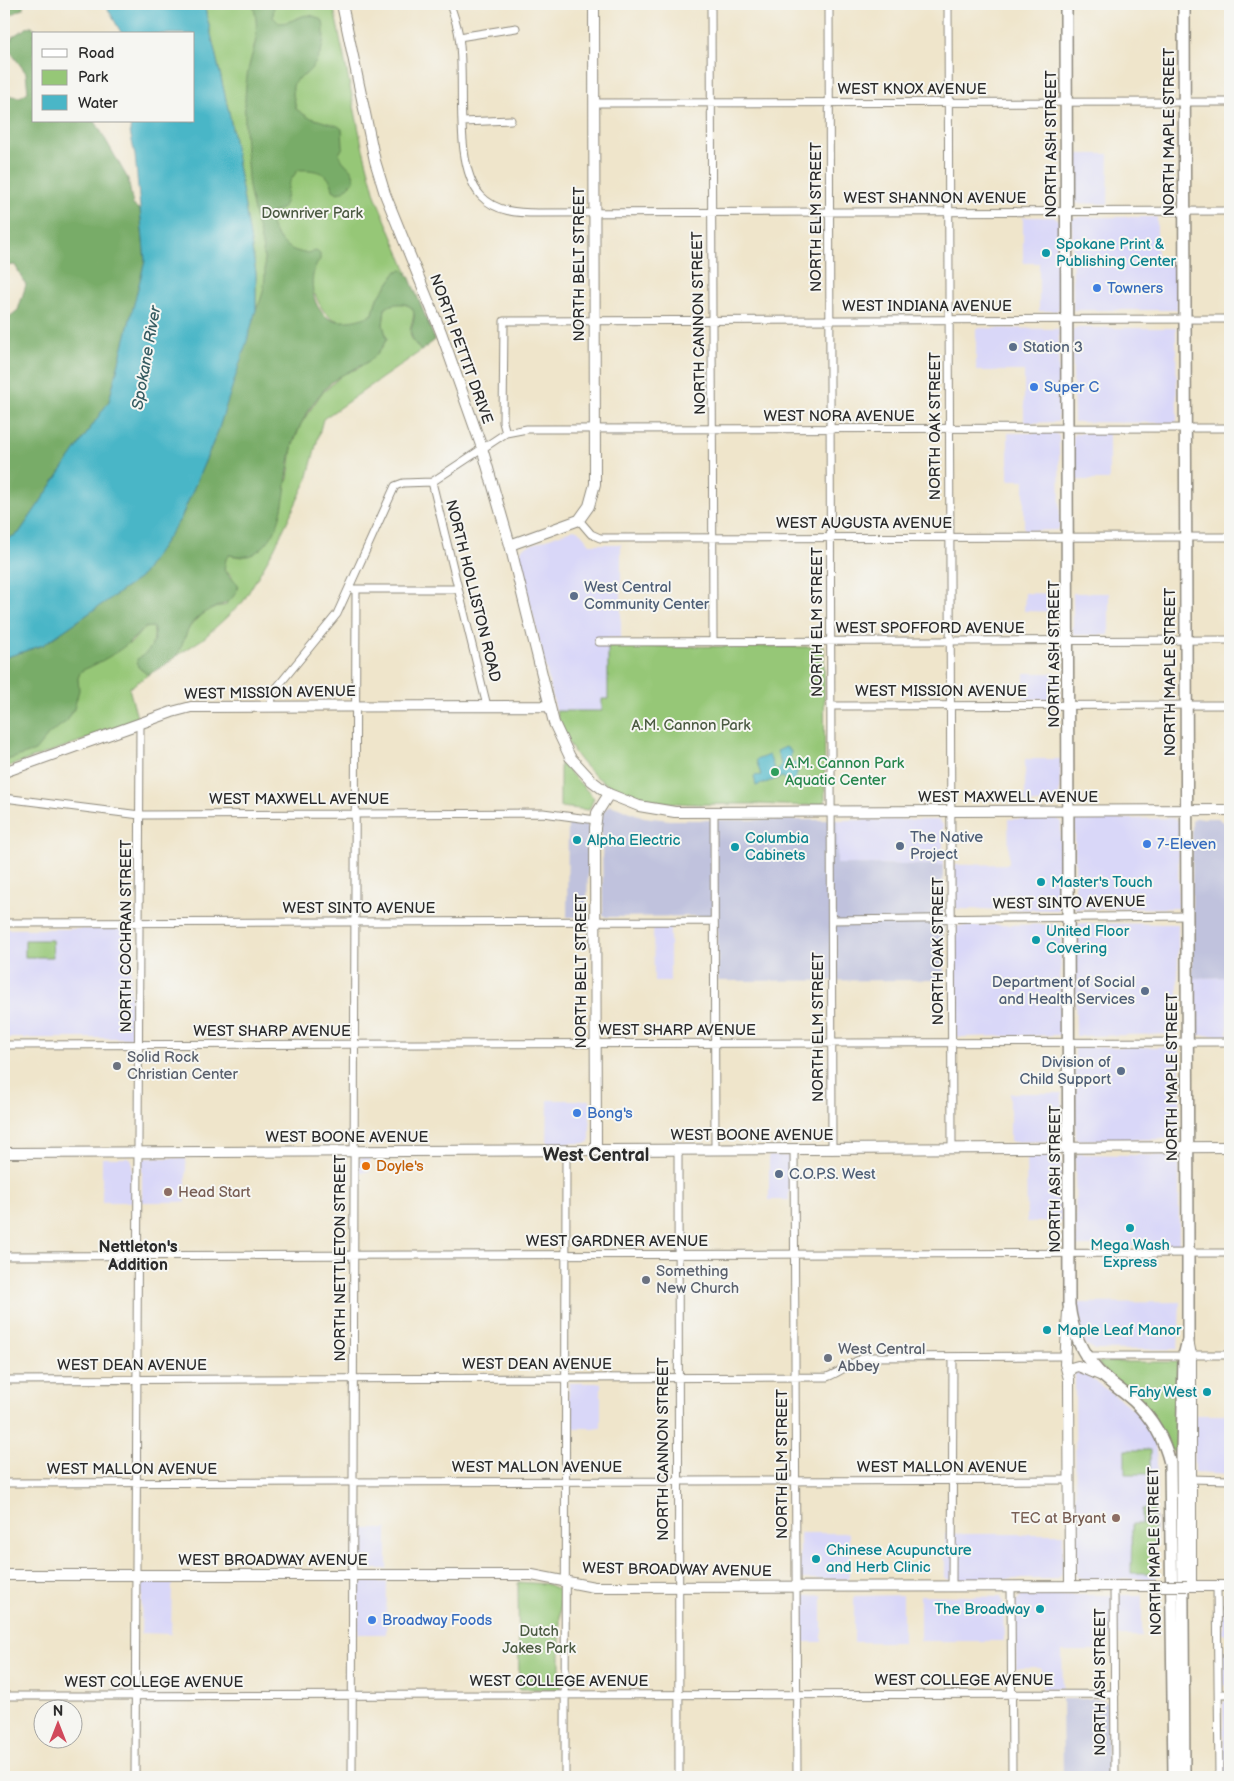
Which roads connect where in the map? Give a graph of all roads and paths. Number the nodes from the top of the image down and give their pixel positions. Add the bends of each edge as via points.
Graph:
1 (342, 4) edge
2 (450, 4) edge
3 (594, 4) edge
4 (712, 4) edge
5 (830, 4) edge
6 (948, 4) edge
7 (1066, 4) edge
8 (1184, 4) edge
9 (516, 28) dead end
10 (459, 36) junction
11 (1066, 102) junction
12 (1183, 102) junction
13 (1230, 102) edge
14 (594, 103) junction
15 (712, 103) junction
16 (830, 103) junction
17 (948, 103) junction
18 (511, 120) dead end
19 (464, 122) junction
20 (948, 211) junction
21 (1066, 211) junction
22 (1183, 211) junction
23 (1230, 211) edge
24 (594, 212) junction
25 (712, 212) junction
26 (830, 212) junction
27 (1068, 319) junction
28 (1184, 319) junction
29 (1230, 319) edge
30 (594, 320) junction
31 (712, 320) junction
32 (830, 320) junction
33 (949, 320) junction
34 (1068, 428) junction
35 (1184, 428) junction
36 (1230, 428) edge
37 (595, 429) junction
38 (949, 429) junction
39 (714, 430) junction
40 (831, 430) junction
41 (506, 433) junction
42 (482, 448) junction
43 (432, 482) junction
44 (579, 520) junction
45 (1185, 537) junction
46 (1230, 537) edge
47 (714, 538) junction
48 (831, 538) junction
49 (949, 538) junction
50 (1068, 538) junction
51 (510, 545) junction
52 (347, 588) junction
53 (356, 589) junction
54 (458, 589) junction
55 (1185, 640) junction
56 (1230, 640) edge
57 (1068, 641) junction
58 (599, 642) dead end
59 (713, 642) junction
60 (831, 642) junction
61 (950, 642) junction
62 (1230, 705) edge
63 (355, 706) junction
64 (487, 706) junction
65 (548, 706) junction
66 (831, 706) junction
67 (950, 706) junction
68 (1069, 706) junction
69 (1185, 706) junction
70 (270, 707) junction
71 (140, 724) junction
72 (4, 772) edge
73 (609, 794) junction
74 (4, 798) edge
75 (1230, 810) edge
76 (1069, 811) junction
77 (1185, 811) junction
78 (714, 813) junction
79 (831, 813) junction
80 (950, 813) junction
81 (355, 814) junction
82 (140, 815) junction
83 (596, 820) junction
84 (1187, 916) junction
85 (1069, 917) junction
86 (951, 918) junction
87 (832, 920) junction
88 (355, 922) junction
89 (596, 922) junction
90 (713, 922) junction
91 (4, 923) edge
92 (139, 923) junction
93 (1230, 1042) edge
94 (832, 1043) junction
95 (952, 1043) junction
96 (1069, 1043) junction
97 (1186, 1043) junction
98 (355, 1044) junction
99 (715, 1044) junction
100 (4, 1045) edge
101 (596, 1045) junction
102 (139, 1046) junction
103 (1187, 1147) junction
104 (1230, 1147) edge
105 (952, 1148) junction
106 (1069, 1148) junction
107 (715, 1150) junction
108 (794, 1150) junction
109 (832, 1150) junction
110 (566, 1151) junction
111 (596, 1151) junction
112 (678, 1151) junction
113 (355, 1152) junction
114 (4, 1153) edge
115 (138, 1153) junction
116 (1070, 1252) junction
117 (1188, 1253) junction
118 (1230, 1253) edge
119 (795, 1254) junction
120 (354, 1255) junction
121 (566, 1255) junction
122 (678, 1255) junction
123 (4, 1256) edge
124 (138, 1256) junction
125 (1069, 1304) junction
126 (1230, 1355) edge
127 (1064, 1356) junction
128 (1087, 1356) junction
129 (1188, 1356) junction
130 (953, 1357) junction
131 (1078, 1366) junction
132 (1069, 1373) junction
133 (1103, 1377) junction
134 (138, 1378) junction
135 (565, 1378) junction
136 (677, 1378) junction
137 (796, 1378) junction
138 (354, 1379) junction
139 (4, 1380) edge
140 (1190, 1479) junction
141 (677, 1480) junction
142 (796, 1480) junction
143 (953, 1480) junction
144 (1070, 1480) junction
145 (1230, 1480) edge
146 (353, 1481) junction
147 (565, 1481) junction
148 (4, 1483) edge
149 (138, 1483) junction
150 (4, 1575) edge
151 (137, 1575) junction
152 (353, 1575) junction
153 (564, 1581) junction
154 (796, 1586) junction
155 (952, 1586) junction
156 (1011, 1586) junction
157 (1070, 1586) junction
158 (1114, 1586) junction
159 (1189, 1586) junction
160 (1217, 1586) junction
161 (1230, 1586) edge
162 (678, 1587) junction
163 (678, 1694) junction
164 (796, 1694) junction
165 (1010, 1694) junction
166 (1115, 1694) junction
167 (1219, 1694) junction
168 (1230, 1694) edge
169 (136, 1695) junction
170 (352, 1695) junction
171 (565, 1695) junction
172 (4, 1696) edge
173 (135, 1777) edge
174 (352, 1777) edge
175 (564, 1777) edge
176 (679, 1777) edge
177 (797, 1777) edge
178 (1012, 1777) edge
179 (1115, 1777) edge
180 (1174, 1777) edge
181 (1184, 1777) edge
182 (1219, 1777) edge

1 - 42 street, NORTH PETTIT DRIVE via 380,179 441,332
2 - 10 street
3 - 14 street, NORTH BELT STREET
4 - 15 street, NORTH CANNON STREET
5 - 16 street, NORTH ELM STREET
6 - 17 street, NORTH OAK STREET
7 - 11 main road, NORTH ASH STREET
8 - 12 main road, NORTH MAPLE STREET
9 - 10 street
10 - 19 street
11 - 12 street, WEST KNOX AVENUE
11 - 17 street, WEST KNOX AVENUE
11 - 21 main road, NORTH ASH STREET
12 - 13 street, WEST KNOX AVENUE
12 - 22 main road, NORTH MAPLE STREET
14 - 15 street, WEST KNOX AVENUE
14 - 24 street, NORTH BELT STREET
15 - 16 street, WEST KNOX AVENUE
15 - 25 street, NORTH CANNON STREET
16 - 17 street, WEST KNOX AVENUE
16 - 26 street, NORTH ELM STREET
17 - 20 street, NORTH OAK STREET
18 - 19 street
19 - 24 street, WEST SHANNON AVENUE via 469,178 491,204 523,213
20 - 21 street, WEST SHANNON AVENUE
20 - 26 street, WEST SHANNON AVENUE
20 - 33 street, NORTH OAK STREET
21 - 22 street, WEST SHANNON AVENUE
21 - 27 main road, NORTH ASH STREET
22 - 23 street, WEST SHANNON AVENUE
22 - 28 main road, NORTH MAPLE STREET
24 - 25 street, WEST SHANNON AVENUE
24 - 30 street, NORTH BELT STREET
25 - 26 street, WEST SHANNON AVENUE
25 - 31 street, NORTH CANNON STREET
26 - 32 street, NORTH ELM STREET
27 - 28 street, WEST INDIANA AVENUE
27 - 33 street, WEST INDIANA AVENUE
27 - 34 main road, NORTH ASH STREET
28 - 29 street, WEST INDIANA AVENUE
28 - 35 main road, NORTH MAPLE STREET
30 - 31 street, WEST INDIANA AVENUE
30 - 37 street, NORTH BELT STREET
30 - 41 street, WEST INDIANA AVENUE via 504,321 503,422
31 - 32 street, WEST INDIANA AVENUE
31 - 39 street, NORTH CANNON STREET
32 - 33 street, WEST INDIANA AVENUE
32 - 40 street, NORTH ELM STREET
33 - 38 street, NORTH OAK STREET
34 - 35 street, WEST NORA AVENUE
34 - 38 street, WEST NORA AVENUE
34 - 50 main road, NORTH ASH STREET
35 - 36 street, WEST NORA AVENUE
35 - 45 main road, NORTH MAPLE STREET
37 - 39 street, WEST NORA AVENUE
37 - 41 street, WEST NORA AVENUE via 527,429
37 - 44 street, NORTH BELT STREET via 595,484 589,506
38 - 40 street, WEST NORA AVENUE
38 - 49 street, NORTH OAK STREET
39 - 40 street, WEST NORA AVENUE
39 - 47 street, NORTH CANNON STREET
40 - 48 street, NORTH ELM STREET
41 - 42 street, WEST NORA AVENUE
42 - 43 street, WEST NORA AVENUE
42 - 51 street, NORTH PETTIT DRIVE
43 - 52 street via 396,486
43 - 54 street, NORTH HOLLISTON ROAD
44 - 47 street, WEST AUGUSTA AVENUE via 591,534 600,538
44 - 51 street
45 - 46 street, WEST AUGUSTA AVENUE
45 - 50 street, WEST AUGUSTA AVENUE
45 - 55 main road, NORTH MAPLE STREET
47 - 48 street, WEST AUGUSTA AVENUE
47 - 59 street, NORTH CANNON STREET
48 - 49 street, WEST AUGUSTA AVENUE
48 - 60 street, NORTH ELM STREET
49 - 50 street, WEST AUGUSTA AVENUE
49 - 61 street, NORTH OAK STREET
50 - 57 main road, NORTH ASH STREET
51 - 65 street, NORTH PETTIT DRIVE
52 - 53 street
52 - 70 street via 337,614 274,691
53 - 54 street
53 - 63 street, NORTH NETTLETON STREET
54 - 64 street, NORTH HOLLISTON ROAD
55 - 56 street, WEST SPOFFORD AVENUE
55 - 57 street, WEST SPOFFORD AVENUE
55 - 69 main road, NORTH MAPLE STREET
57 - 61 street, WEST SPOFFORD AVENUE
57 - 68 main road, NORTH ASH STREET
58 - 59 street, WEST SPOFFORD AVENUE
59 - 60 street, WEST SPOFFORD AVENUE
60 - 61 street, WEST SPOFFORD AVENUE
60 - 66 street, NORTH ELM STREET
61 - 67 street, NORTH OAK STREET
62 - 69 street, WEST MISSION AVENUE
63 - 64 street, WEST MISSION AVENUE
63 - 70 street, WEST MISSION AVENUE
63 - 81 street, NORTH NETTLETON STREET
64 - 65 street, WEST MISSION AVENUE
65 - 73 street, NORTH PETTIT DRIVE via 570,757
66 - 67 street, WEST MISSION AVENUE
66 - 79 street, NORTH ELM STREET
67 - 68 street, WEST MISSION AVENUE
67 - 80 street, NORTH OAK STREET
68 - 69 street, WEST MISSION AVENUE
68 - 76 main road, NORTH ASH STREET
69 - 77 main road, NORTH MAPLE STREET
70 - 71 street, WEST MISSION AVENUE via 191,708
71 - 72 street, WEST MISSION AVENUE
71 - 82 street, NORTH COCHRAN STREET
73 - 78 street, WEST MAXWELL AVENUE via 639,806
73 - 83 street, NORTH BELT STREET
74 - 82 street, WEST MAXWELL AVENUE
75 - 77 street, WEST MAXWELL AVENUE
76 - 77 street, WEST MAXWELL AVENUE
76 - 80 street, WEST MAXWELL AVENUE
76 - 85 main road, NORTH ASH STREET
77 - 84 main road, NORTH MAPLE STREET
78 - 79 street, WEST MAXWELL AVENUE
78 - 90 street
79 - 80 street, WEST MAXWELL AVENUE
79 - 87 street, NORTH ELM STREET
80 - 86 street, NORTH OAK STREET
81 - 82 street, WEST MAXWELL AVENUE
81 - 83 street, WEST MAXWELL AVENUE via 543,813
81 - 88 street, NORTH NETTLETON STREET
82 - 92 street, NORTH COCHRAN STREET
83 - 89 street, NORTH BELT STREET
84 - 85 street, WEST SINTO AVENUE
84 - 97 main road, NORTH MAPLE STREET
85 - 86 street, WEST SINTO AVENUE
85 - 96 main road, NORTH ASH STREET
86 - 87 street, WEST SINTO AVENUE
86 - 95 street, NORTH OAK STREET
87 - 94 street, NORTH ELM STREET
88 - 89 street, WEST SINTO AVENUE
88 - 92 street, WEST SINTO AVENUE
88 - 98 street, NORTH NETTLETON STREET
89 - 90 street, WEST SINTO AVENUE
89 - 101 street, NORTH BELT STREET
90 - 99 street
91 - 92 street, WEST SINTO AVENUE
92 - 102 street, NORTH COCHRAN STREET
93 - 97 street, WEST SHARP AVENUE
94 - 95 street, WEST SHARP AVENUE
94 - 99 street, WEST SHARP AVENUE
94 - 109 street, NORTH ELM STREET
95 - 96 street, WEST SHARP AVENUE
95 - 105 street, NORTH OAK STREET
96 - 97 street, WEST SHARP AVENUE
96 - 106 main road, NORTH ASH STREET
97 - 103 main road, NORTH MAPLE STREET
98 - 101 street, WEST SHARP AVENUE
98 - 102 street, WEST SHARP AVENUE
98 - 113 street, NORTH NETTLETON STREET
99 - 101 street, WEST SHARP AVENUE
99 - 107 street
100 - 102 street, WEST SHARP AVENUE
101 - 111 street, NORTH BELT STREET
102 - 115 street, NORTH COCHRAN STREET
103 - 104 street, WEST BOONE AVENUE
103 - 106 street, WEST BOONE AVENUE
103 - 117 main road, NORTH MAPLE STREET
105 - 106 street, WEST BOONE AVENUE
105 - 109 street, WEST BOONE AVENUE
106 - 116 main road, NORTH ASH STREET
107 - 108 street, WEST BOONE AVENUE
107 - 112 street, WEST BOONE AVENUE
108 - 109 street, WEST BOONE AVENUE
108 - 119 street, NORTH ELM STREET
110 - 111 street, WEST BOONE AVENUE
110 - 113 street, WEST BOONE AVENUE
110 - 121 street
111 - 112 street, WEST BOONE AVENUE
112 - 122 street, NORTH CANNON STREET
113 - 115 street, WEST BOONE AVENUE
113 - 120 street, NORTH NETTLETON STREET
114 - 115 street, WEST BOONE AVENUE
115 - 124 street, NORTH COCHRAN STREET
116 - 117 street, WEST GARDNER AVENUE
116 - 119 street, WEST GARDNER AVENUE
116 - 125 main road, NORTH ASH STREET
117 - 118 street, WEST GARDNER AVENUE
117 - 129 main road, NORTH MAPLE STREET
119 - 122 street, WEST GARDNER AVENUE
119 - 137 street, NORTH ELM STREET
120 - 121 street, WEST GARDNER AVENUE
120 - 124 street, WEST GARDNER AVENUE
120 - 138 street, NORTH NETTLETON STREET
121 - 122 street, WEST GARDNER AVENUE
121 - 135 street
122 - 136 street, NORTH CANNON STREET
123 - 124 street, WEST GARDNER AVENUE
124 - 134 street, NORTH COCHRAN STREET
125 - 127 street, NORTH ASH STREET
125 - 128 main road, NORTH ASH STREET via 1075,1335
126 - 129 street
127 - 130 street, WEST DEAN AVENUE
127 - 132 street, NORTH ASH STREET
128 - 129 street
128 - 131 street
128 - 133 main road, NORTH MAPLE STREET
129 - 140 street, NORTH MAPLE STREET
129 - 181 main road, NORTH MAPLE STREET via 1182,1511
130 - 137 street, WEST DEAN AVENUE via 866,1357 827,1377
130 - 143 street
131 - 132 street via 1071,1368
131 - 133 street
132 - 144 street, NORTH ASH STREET
133 - 180 main road, NORTH MAPLE STREET via 1133,1400 1150,1419 1165,1444 1170,1463
134 - 138 street, WEST DEAN AVENUE
134 - 139 street, WEST DEAN AVENUE
134 - 149 street, NORTH COCHRAN STREET
135 - 136 street, WEST DEAN AVENUE
135 - 138 street, WEST DEAN AVENUE
135 - 147 street
136 - 137 street, WEST DEAN AVENUE
136 - 141 street, NORTH CANNON STREET
137 - 142 street, NORTH ELM STREET
138 - 146 street, NORTH NETTLETON STREET
140 - 145 street
140 - 159 street, NORTH MAPLE STREET
141 - 142 street, WEST MALLON AVENUE
141 - 147 street, WEST MALLON AVENUE
141 - 162 street, NORTH CANNON STREET
142 - 143 street, WEST MALLON AVENUE
142 - 154 street, NORTH ELM STREET
143 - 144 street, WEST MALLON AVENUE
143 - 155 street
144 - 157 street, NORTH ASH STREET
146 - 147 street, WEST MALLON AVENUE
146 - 149 street, WEST MALLON AVENUE
146 - 152 street, NORTH NETTLETON STREET
147 - 153 street
148 - 149 street, WEST MALLON AVENUE
149 - 151 street, NORTH COCHRAN STREET
150 - 151 street, WEST BROADWAY AVENUE
151 - 152 street, WEST BROADWAY AVENUE
151 - 169 street, NORTH COCHRAN STREET
152 - 153 street, WEST BROADWAY AVENUE via 532,1575
152 - 170 street, NORTH NETTLETON STREET
153 - 162 street, WEST BROADWAY AVENUE via 594,1587
153 - 171 street
154 - 155 street, WEST BROADWAY AVENUE
154 - 162 street, WEST BROADWAY AVENUE
154 - 164 street, NORTH ELM STREET
155 - 156 street, WEST BROADWAY AVENUE
156 - 157 street, WEST BROADWAY AVENUE
156 - 165 street
157 - 158 street, WEST BROADWAY AVENUE
158 - 159 street, WEST BROADWAY AVENUE, bridge
158 - 166 street, NORTH ASH STREET
159 - 160 street, WEST BROADWAY AVENUE
160 - 161 street, WEST BROADWAY AVENUE
160 - 167 street
162 - 163 street, NORTH CANNON STREET
163 - 164 street, WEST COLLEGE AVENUE
163 - 171 street, WEST COLLEGE AVENUE
163 - 176 street, NORTH CANNON STREET
164 - 165 street, WEST COLLEGE AVENUE
164 - 177 street, NORTH ELM STREET
165 - 166 street, WEST COLLEGE AVENUE
165 - 178 street
166 - 179 street, NORTH ASH STREET
167 - 168 street
167 - 182 street
169 - 170 street, WEST COLLEGE AVENUE
169 - 172 street, WEST COLLEGE AVENUE
169 - 173 street, NORTH COCHRAN STREET
170 - 171 street, WEST COLLEGE AVENUE
170 - 174 street, NORTH NETTLETON STREET
171 - 175 street

